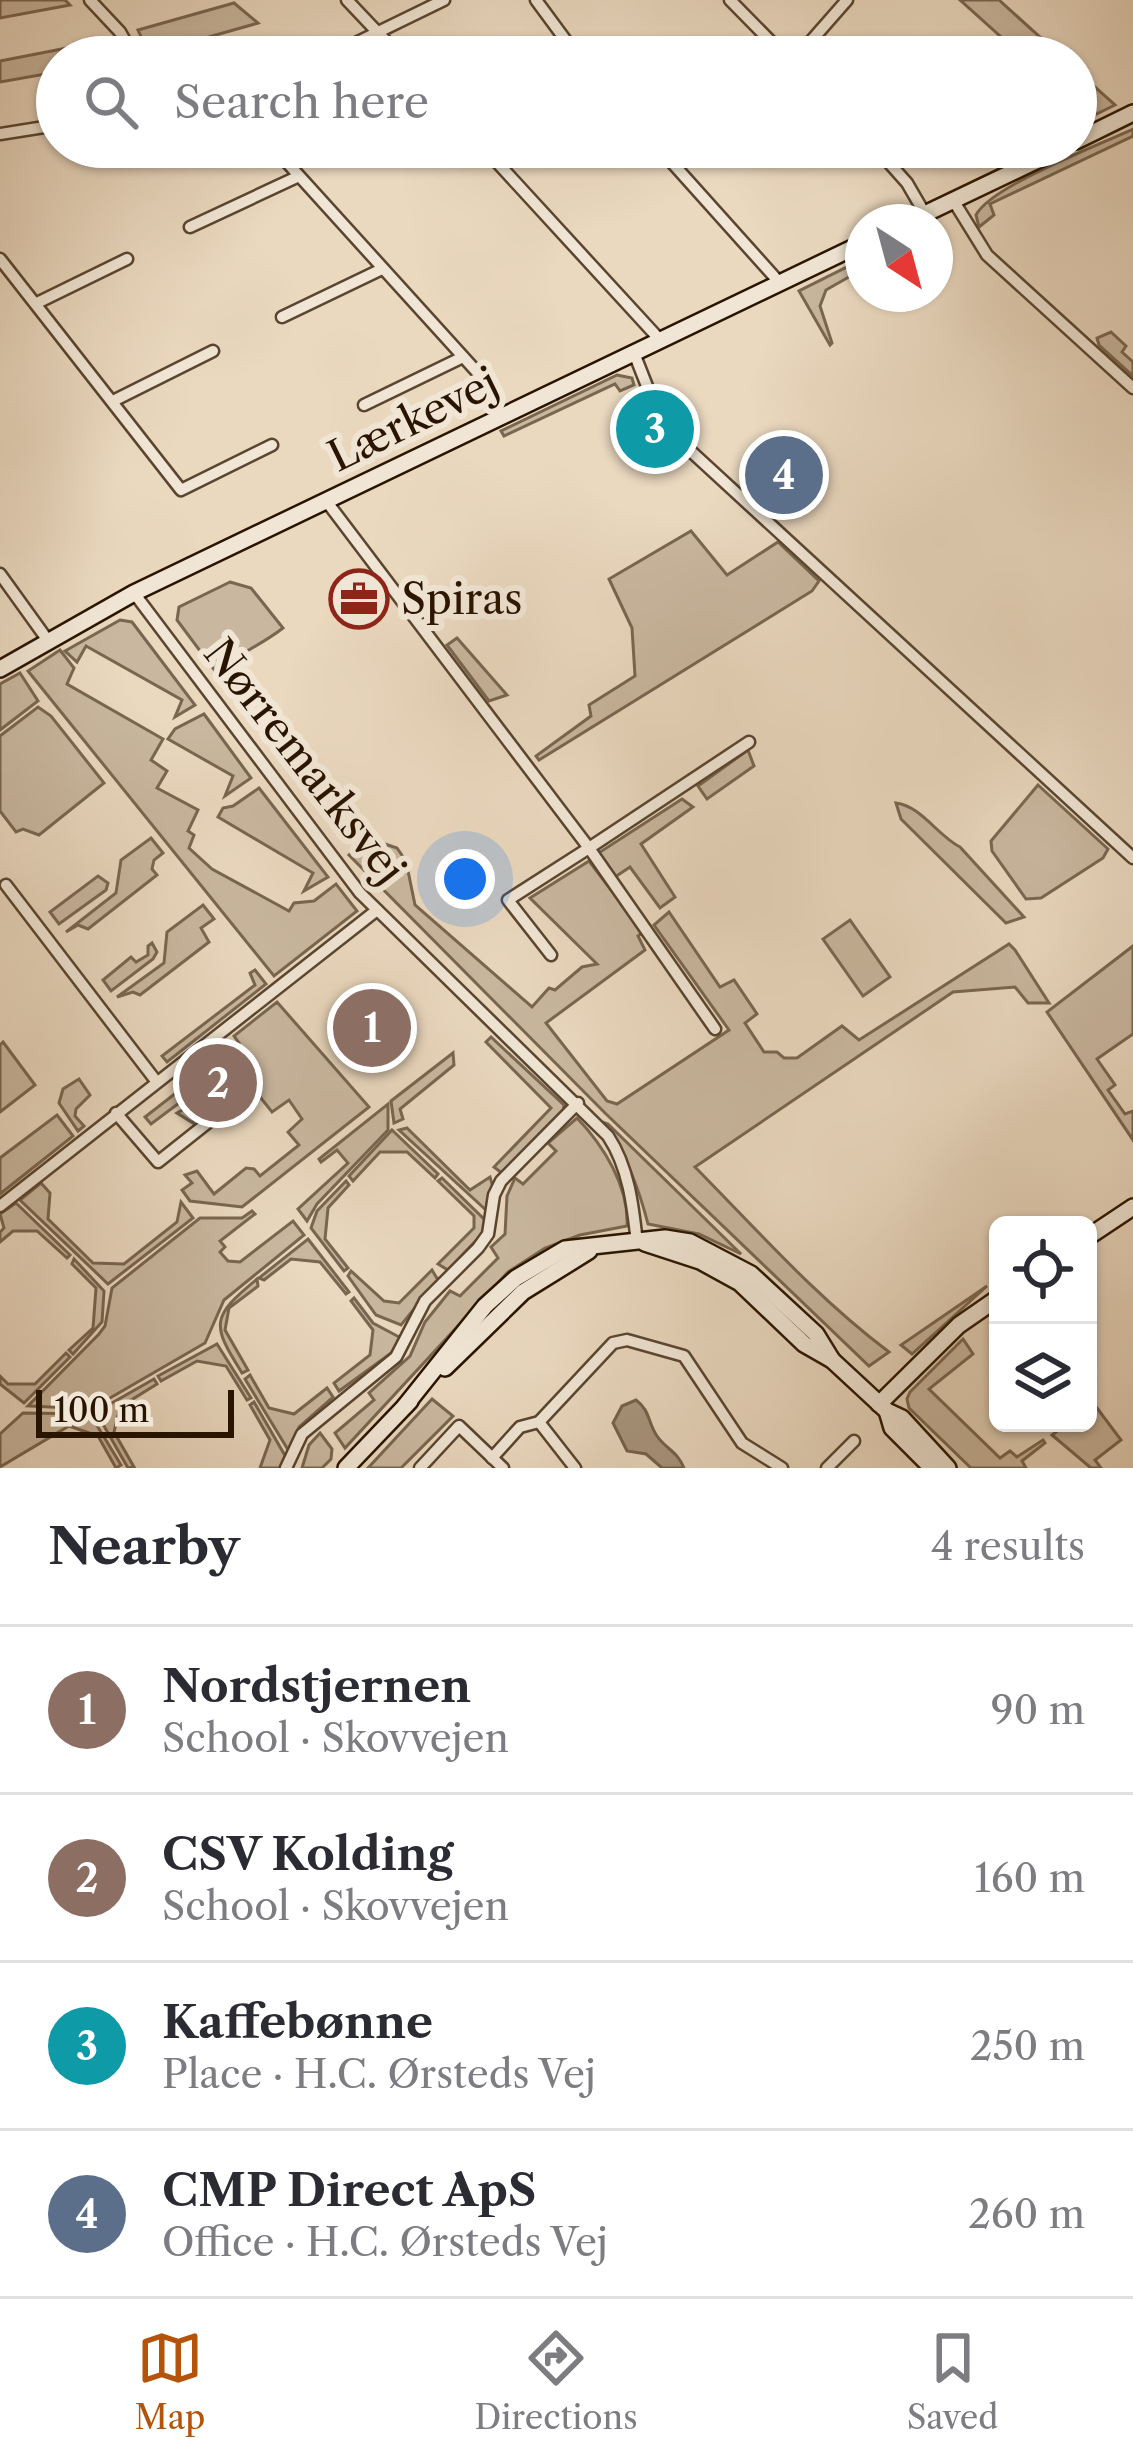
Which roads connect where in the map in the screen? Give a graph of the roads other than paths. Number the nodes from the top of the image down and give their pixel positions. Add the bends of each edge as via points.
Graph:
1 (90, 0) edge
2 (347, 0) edge
3 (444, 0) edge
4 (536, 0) edge
5 (730, 0) edge
6 (847, 0) edge
7 (379, 32) junction
8 (122, 36) edge
9 (371, 36) edge
10 (383, 36) edge
11 (563, 36) edge
12 (765, 36) edge
13 (815, 36) edge
14 (1133, 113) edge
15 (36, 128) edge
16 (1097, 131) edge
17 (0, 134) edge
18 (290, 168) edge
19 (503, 168) edge
20 (677, 168) edge
21 (893, 168) edge
22 (1020, 168) edge
23 (297, 177) junction
24 (953, 200) junction
25 (920, 204) edge
26 (945, 204) edge
27 (190, 227) dead end
28 (845, 251) edge
29 (0, 259) edge
30 (128, 259) dead end
31 (382, 269) junction
32 (778, 282) junction
33 (38, 303) junction
34 (283, 317) dead end
35 (661, 341) junction
36 (213, 351) dead end
37 (634, 353) junction
38 (463, 357) junction
39 (1133, 388) edge
40 (496, 393) dead end
41 (113, 401) junction
42 (364, 405) dead end
43 (272, 445) dead end
44 (327, 502) junction
45 (0, 574) edge
46 (134, 593) junction
47 (49, 642) junction
48 (0, 669) edge
49 (749, 742) dead end
50 (589, 848) junction
51 (1133, 858) edge
52 (6, 885) dead end
53 (377, 910) junction
54 (551, 955) dead end
55 (715, 1029) dead end
56 (156, 1082) junction
57 (578, 1103) junction
58 (116, 1114) junction
59 (211, 1120) dead end
60 (0, 1206) edge
61 (1133, 1207) edge
62 (1097, 1232) edge
63 (641, 1243) junction
64 (989, 1304) edge
65 (883, 1407) junction
66 (539, 1422) junction
67 (854, 1441) dead end
68 (492, 1458) junction
69 (286, 1468) edge
70 (346, 1468) edge
71 (419, 1468) edge
72 (503, 1468) edge
73 (575, 1468) edge
74 (782, 1468) edge
75 (826, 1468) edge
76 (932, 1468) edge
77 (948, 1468) edge

1 - 8 street
2 - 7 street
3 - 7 street
4 - 11 street
5 - 12 street
6 - 13 street
7 - 9 street
7 - 10 street
14 - 16 street
15 - 17 street
18 - 23 street
19 - 35 street
20 - 32 street
21 - 25 street
22 - 24 street
23 - 27 street
23 - 31 street
24 - 26 street
24 - 39 street via 987,255
28 - 32 street, Lærkevej
29 - 33 street
30 - 33 street
31 - 34 street
31 - 38 street
32 - 35 street, Lærkevej
33 - 41 street
35 - 37 street, Lærkevej
36 - 41 street
37 - 44 street, Lærkevej
37 - 51 street via 656,409 683,444
38 - 40 street
38 - 42 street
41 - 43 street via 181,490
44 - 46 street, Lærkevej
44 - 50 street
45 - 47 street
46 - 47 street, Lærkevej
46 - 53 street, Nørremarksvej
47 - 48 street, Lærkevej
49 - 50 street
50 - 54 street via 508,900
50 - 55 street
52 - 56 street
53 - 56 street
53 - 57 street, Nørremarksvej
56 - 58 street
57 - 63 street, Nørremarksvej via 618,1151
57 - 69 street via 501,1181 488,1234 425,1301 396,1357 302,1434
58 - 59 street via 158,1162
58 - 60 street
61 - 62 street
63 - 65 street via 719,1270
63 - 70 street via 591,1249 524,1292
64 - 65 street via 959,1324
65 - 76 street via 892,1428
65 - 77 street
66 - 68 street via 520,1427
66 - 73 street
66 - 74 street via 613,1343 627,1340 684,1356 742,1442
67 - 75 street
68 - 71 street via 459,1426
68 - 72 street

